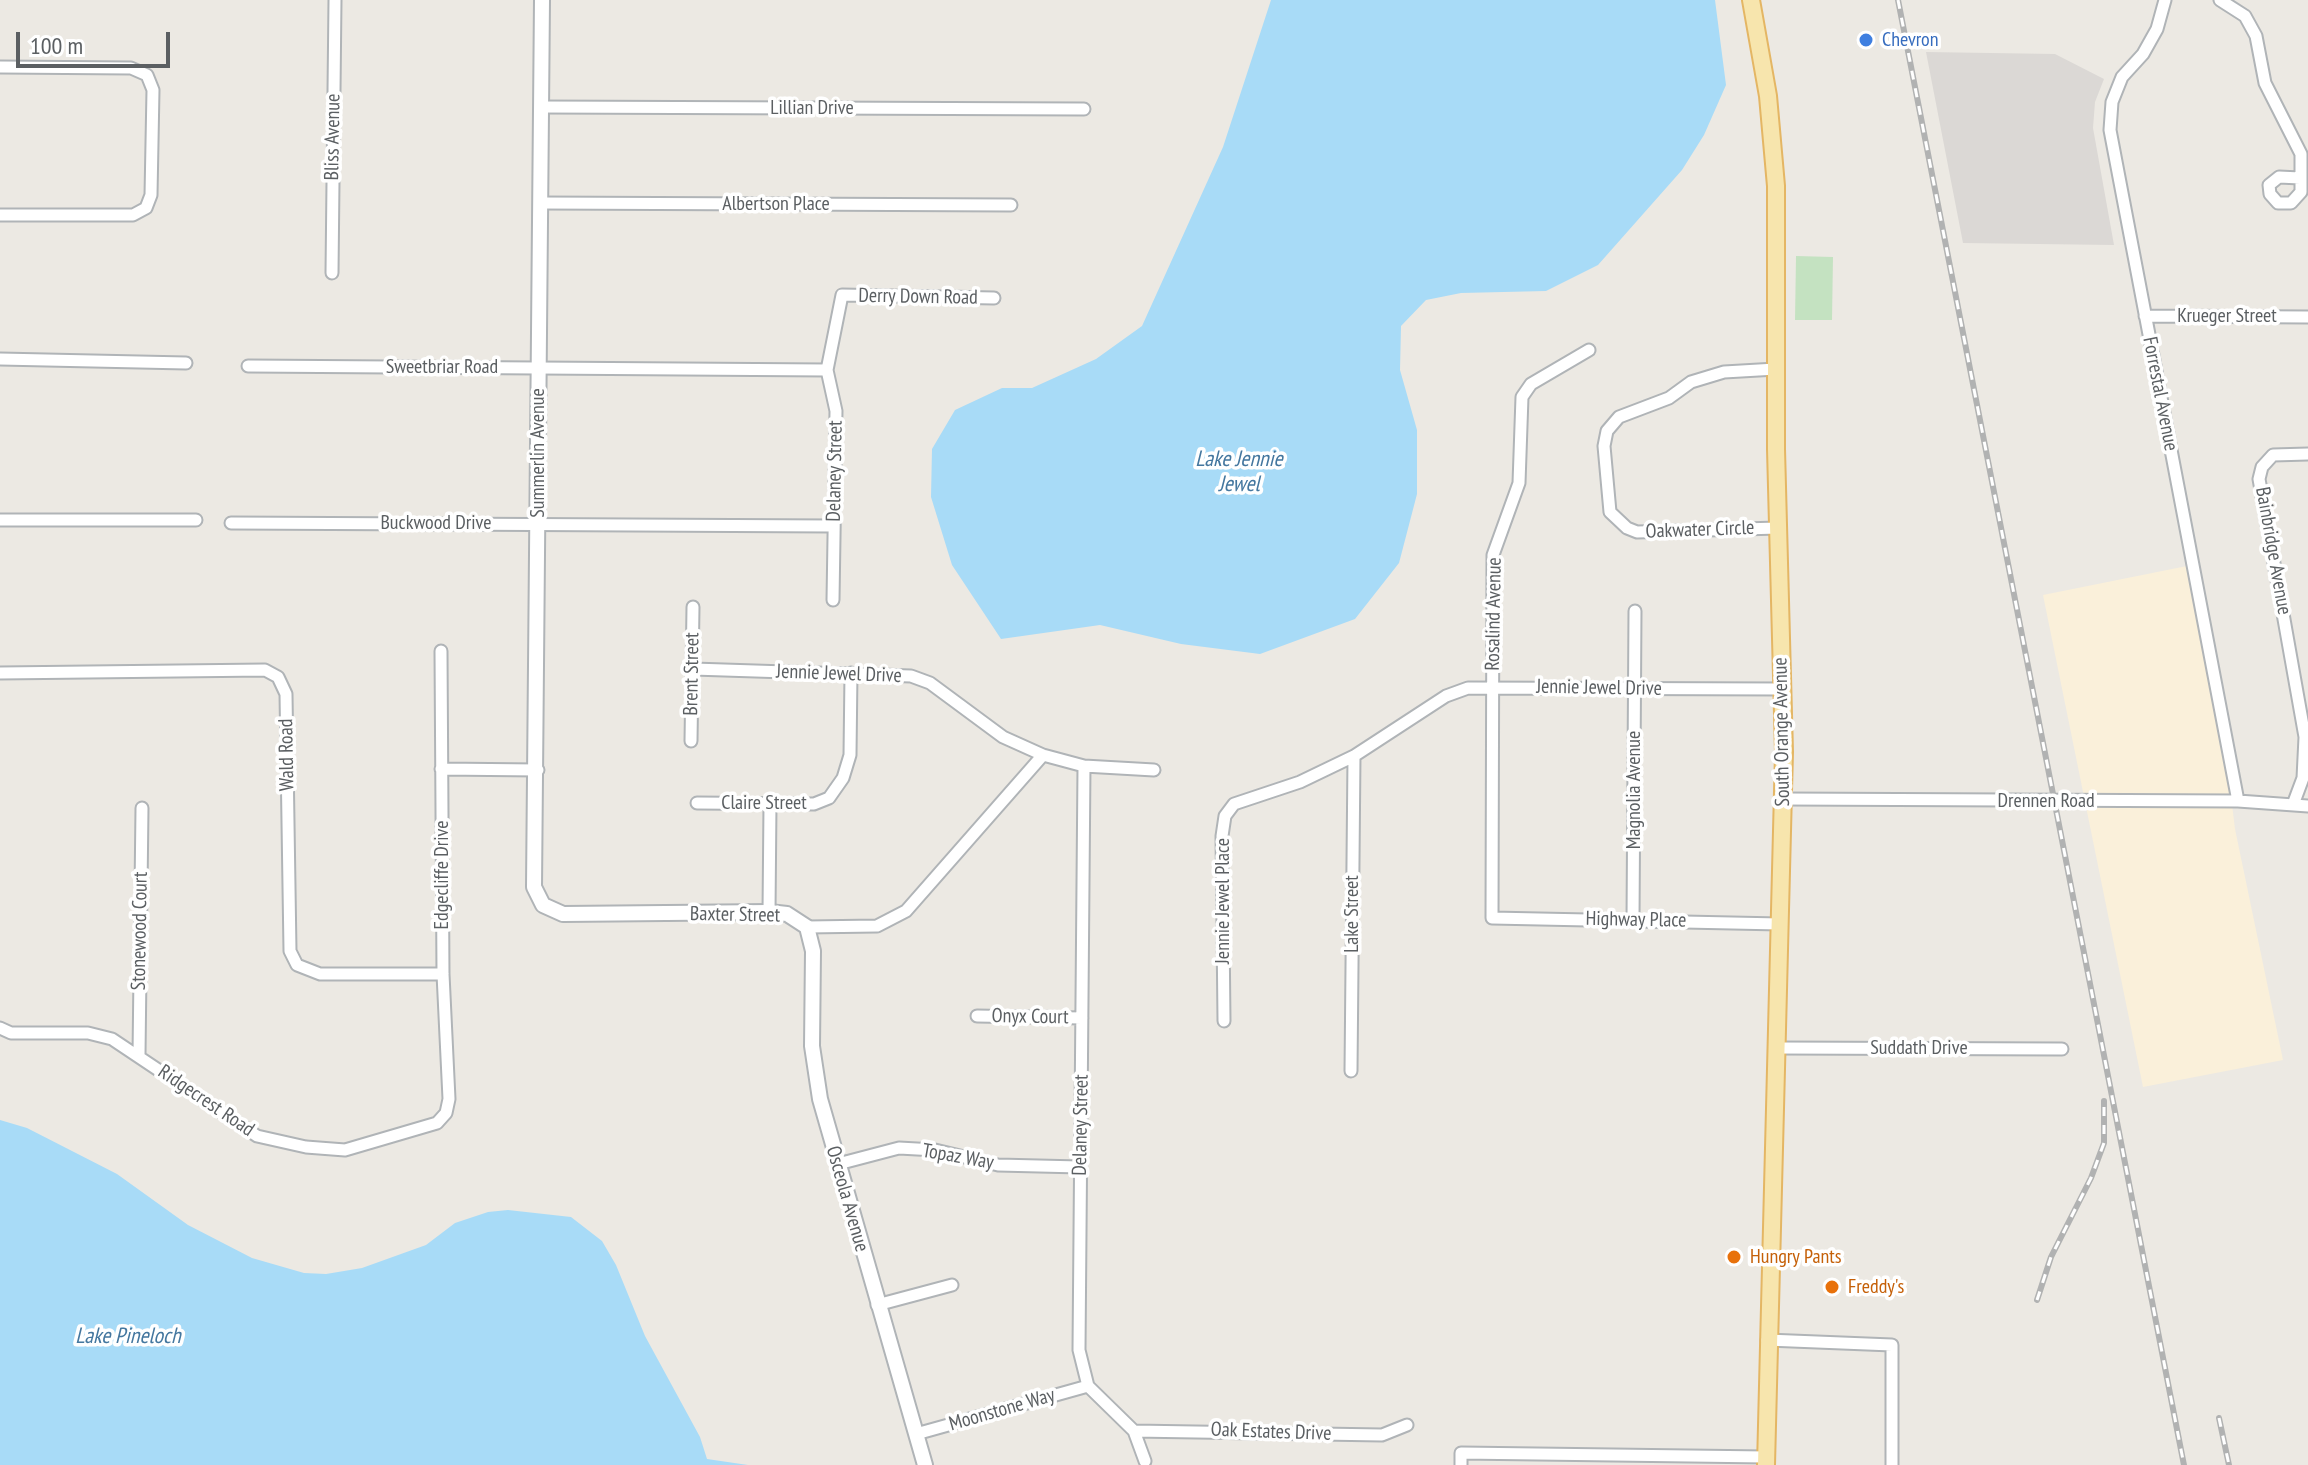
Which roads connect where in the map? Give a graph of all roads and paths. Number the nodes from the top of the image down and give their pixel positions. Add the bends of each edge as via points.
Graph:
1 (335, 0) edge
2 (542, 0) edge
3 (1751, 0) edge
4 (2165, 0) edge
5 (2220, 0) edge
6 (0, 67) edge
7 (541, 107) junction
8 (1084, 109) dead end
9 (2300, 178) dead end
10 (540, 203) junction
11 (1011, 205) dead end
12 (0, 215) edge
13 (332, 273) dead end
14 (842, 295) joint
15 (994, 298) dead end
16 (2145, 316) junction
17 (2308, 317) edge
18 (1589, 350) dead end
19 (0, 359) edge
20 (186, 363) dead end
21 (248, 366) dead end
22 (538, 367) junction
23 (1776, 369) junction
24 (827, 370) junction
25 (2308, 454) edge
26 (0, 520) edge
27 (196, 520) dead end
28 (231, 523) dead end
29 (538, 523) junction
30 (833, 526) junction
31 (1778, 528) junction
32 (833, 600) dead end
33 (693, 607) dead end
34 (1635, 611) dead end
35 (441, 651) dead end
36 (693, 669) junction
37 (0, 673) edge
38 (851, 673) junction
39 (1493, 685) junction
40 (1635, 689) junction
41 (1782, 689) junction
42 (691, 741) dead end
43 (1043, 755) junction
44 (1354, 756) junction
45 (1084, 766) junction
46 (441, 769) junction
47 (538, 770) junction
48 (1154, 770) dead end
49 (1252, 797) joint
50 (1784, 799) junction
51 (2238, 801) junction
52 (2294, 802) junction
53 (697, 803) dead end
54 (770, 804) junction
55 (2308, 806) edge
56 (142, 808) dead end
57 (543, 905) joint
58 (769, 912) junction
59 (1492, 918) joint
60 (1633, 920) junction
61 (1780, 924) junction
62 (807, 927) junction
63 (443, 974) junction
64 (977, 1016) dead end
65 (1082, 1018) junction
66 (1224, 1021) dead end
67 (0, 1028) edge
68 (1776, 1048) junction
69 (2062, 1049) dead end
70 (139, 1055) junction
71 (1351, 1071) dead end
72 (449, 1099) joint
73 (838, 1164) junction
74 (1080, 1167) junction
75 (952, 1285) dead end
76 (877, 1305) junction
77 (1767, 1340) junction
78 (1088, 1386) junction
79 (1407, 1425) dead end
80 (1134, 1431) junction
81 (916, 1434) junction
82 (1461, 1459) edge
83 (1145, 1461) dead end
84 (1766, 1461) edge
85 (925, 1465) edge
86 (1892, 1465) edge

1 - 13 street, Bliss Avenue
2 - 7 street, Summerlin Avenue
3 - 23 main road, South Orange Avenue via 1775,158
4 - 16 street, Forrestal Avenue via 2157,29 2122,77 2112,102 2110,130
5 - 9 street via 2245,16 2256,36 2265,83 2301,154
6 - 12 street via 131,68 147,75 153,90 151,195 146,208 133,215
7 - 8 street, Lillian Drive
7 - 10 street, Summerlin Avenue
10 - 11 street, Albertson Place
10 - 22 street, Summerlin Avenue
14 - 15 street, Derry Down Road
14 - 24 street, Delaney Street
16 - 17 street, Krueger Street
16 - 51 street, Forrestal Avenue
18 - 39 street, Rosalind Avenue via 1531,384 1522,397 1519,483 1493,555
19 - 20 street
21 - 22 street, Sweetbriar Road
22 - 24 street, Sweetbriar Road
22 - 29 street, Summerlin Avenue
23 - 31 main road, South Orange Avenue
23 - 31 street, Oakwater Circle via 1724,372 1691,382 1669,398 1616,420 1604,446 1610,512 1627,528
24 - 30 street, Delaney Street via 836,411
25 - 52 street, Bainbridge Avenue via 2273,455 2259,479 2305,737 2303,778
26 - 27 street
28 - 29 street, Buckwood Drive
29 - 30 street, Buckwood Drive
29 - 47 street, Summerlin Avenue
30 - 32 street, Delaney Street
31 - 41 main road, South Orange Avenue
33 - 36 street, Brent Street
34 - 40 street, Magnolia Avenue
35 - 46 street, Edgecliffe Drive
36 - 38 street, Jennie Jewel Drive
36 - 42 street, Brent Street
37 - 63 street, Wald Road via 265,670 278,677 286,694 290,951 297,965 320,974
38 - 43 street, Jennie Jewel Drive via 895,674 930,683 991,729
38 - 54 street, Claire Street via 850,755 843,778 829,798 814,804
39 - 40 street, Jennie Jewel Drive
39 - 44 street, Jennie Jewel Drive via 1446,696
39 - 59 street, Rosalind Avenue
40 - 41 street, Jennie Jewel Drive
40 - 60 street, Magnolia Avenue
41 - 50 main road, South Orange Avenue
43 - 45 street, Jennie Jewel Drive
43 - 62 street, Baxter Street via 906,911 877,926
44 - 49 street, Jennie Jewel Drive
44 - 71 street, Lake Street
45 - 48 street, Jennie Jewel Drive
45 - 65 street, Delaney Street
46 - 47 street
46 - 63 street, Edgecliffe Drive
47 - 57 street, Summerlin Avenue via 534,887
49 - 66 street, Jennie Jewel Place via 1229,809 1222,826
50 - 51 street, Drennen Road
50 - 61 main road, South Orange Avenue
51 - 52 street, Drennen Road
52 - 55 street, Drennen Road
53 - 54 street, Claire Street
54 - 58 street
56 - 70 street, Stonewood Court
57 - 58 street, Baxter Street via 576,916
58 - 62 street, Baxter Street via 787,914
59 - 60 street, Highway Place
60 - 61 street, Highway Place
61 - 68 main road, South Orange Avenue
62 - 73 street, Osceola Avenue via 813,951 815,1071
63 - 72 street, Edgecliffe Drive
64 - 65 street, Onyx Court
65 - 74 street, Delaney Street
67 - 70 street, Ridgecrest Road via 11,1033 88,1033
68 - 69 street, Suddath Drive
68 - 77 main road, South Orange Avenue
70 - 72 street, Ridgecrest Road via 257,1136 306,1147 345,1150 437,1123
73 - 74 street, Topaz Way via 899,1148 935,1150 998,1165
73 - 76 street, Osceola Avenue
74 - 78 street, Delaney Street via 1079,1350
75 - 76 street
76 - 81 street, Osceola Avenue
77 - 84 main road, South Orange Avenue
77 - 86 street via 1892,1345
78 - 80 street
78 - 81 street, Moonstone Way
79 - 80 street, Oak Estates Drive via 1382,1435
80 - 83 street
81 - 85 street, Osceola Avenue
82 - 84 street

